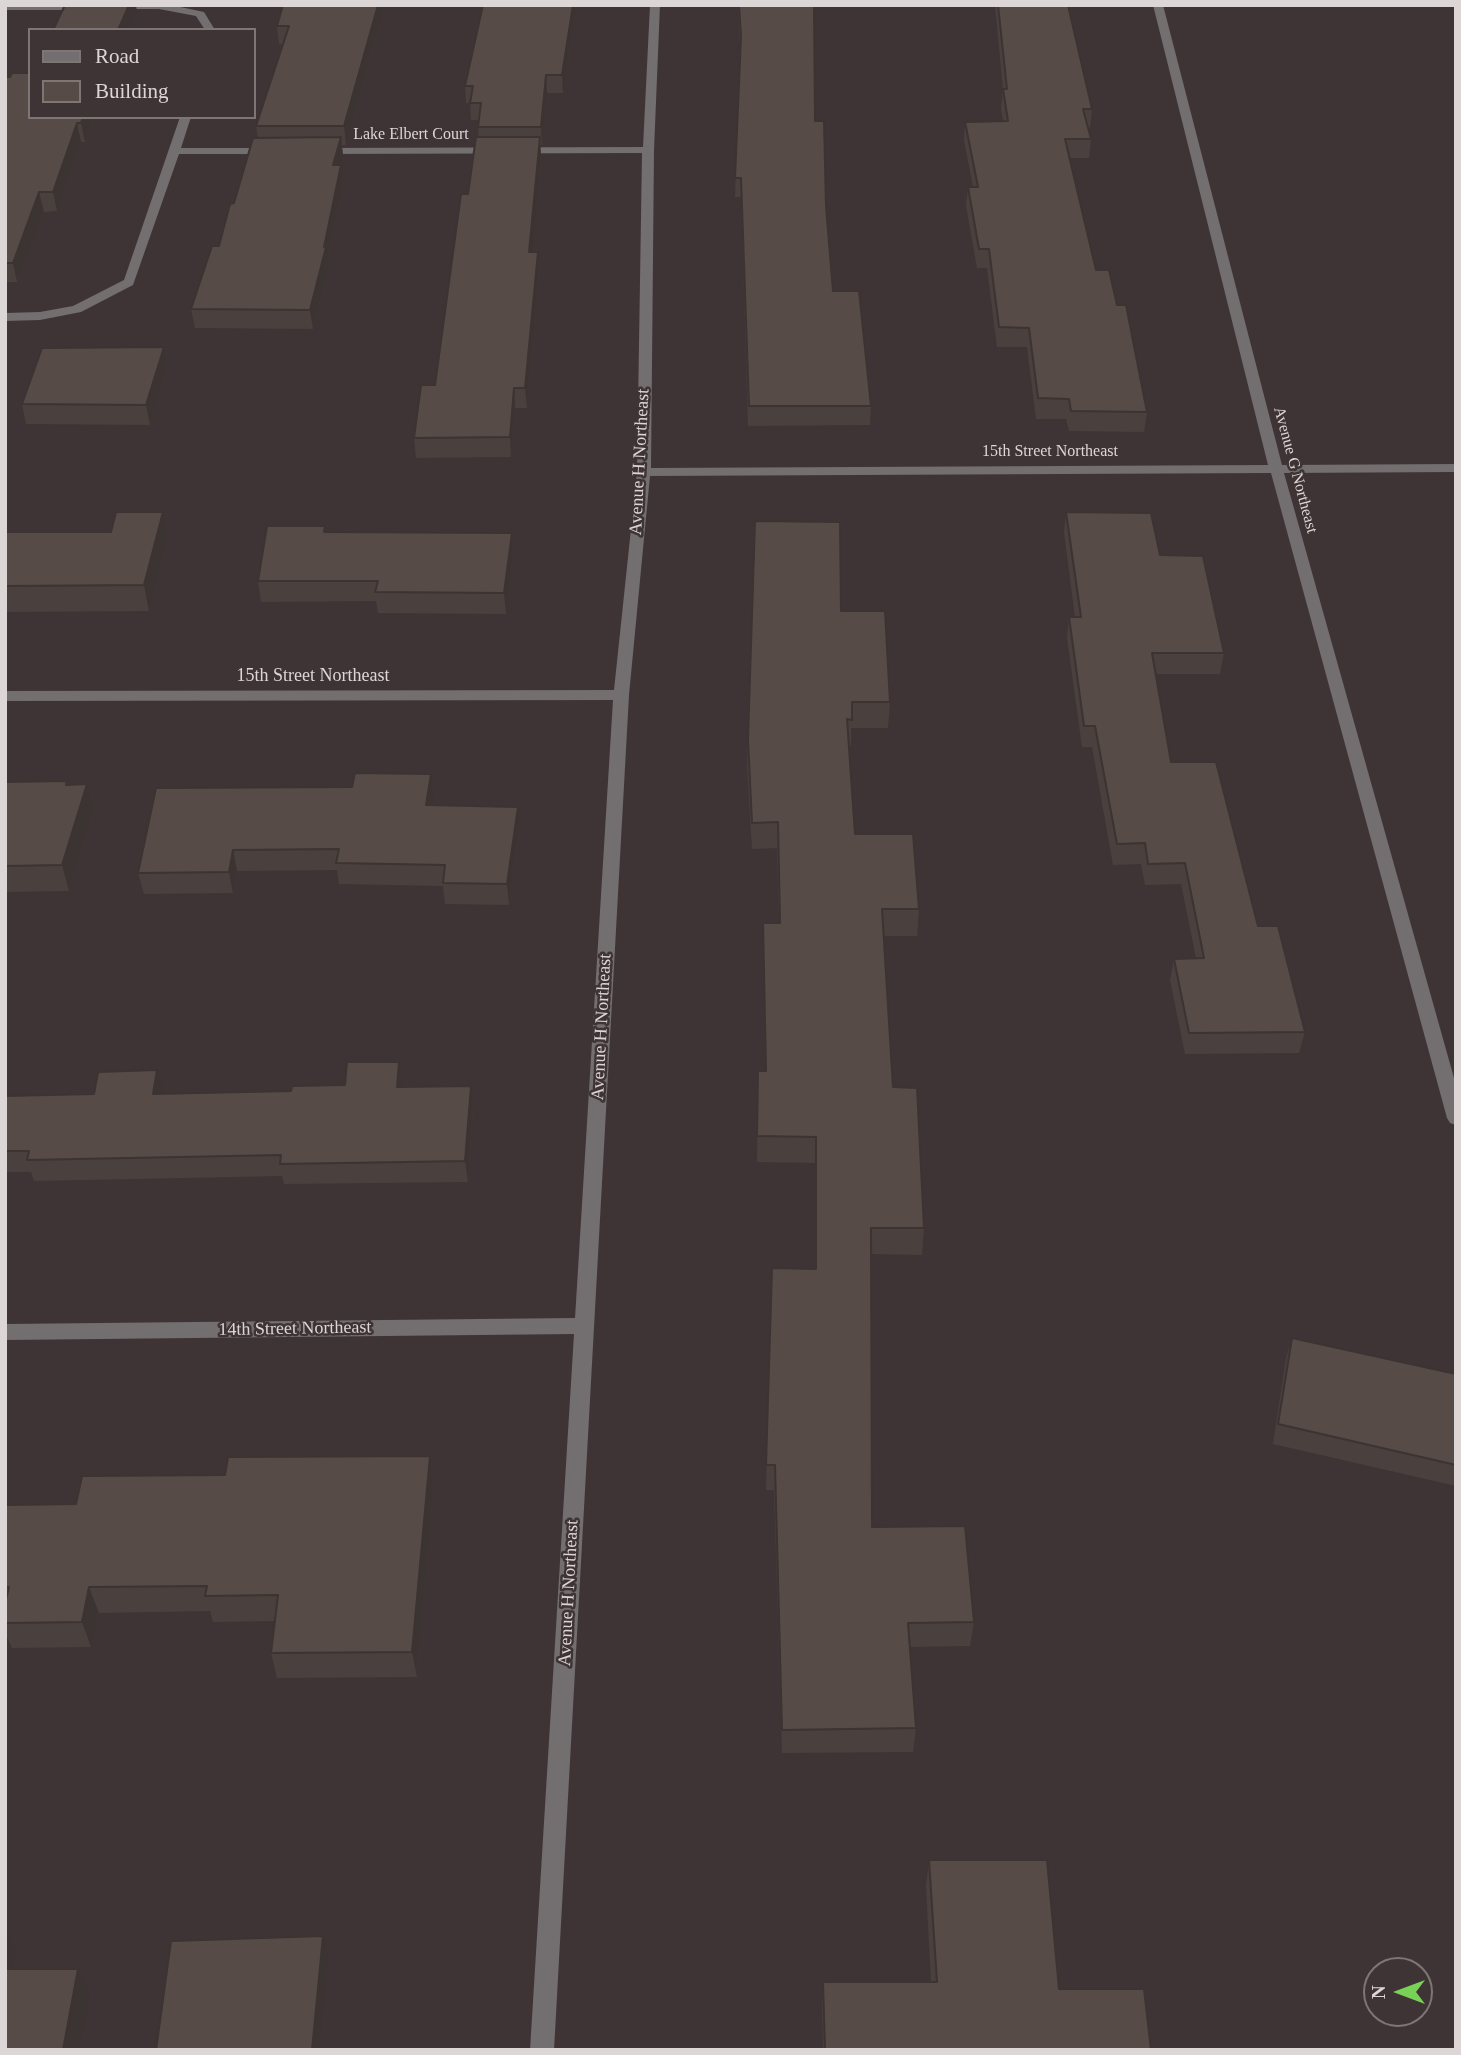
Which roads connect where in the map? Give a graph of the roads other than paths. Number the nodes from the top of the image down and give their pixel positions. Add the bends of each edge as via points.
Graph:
1 (655, 5) edge
2 (1158, 5) edge
3 (5, 7) edge
4 (209, 28) edge
5 (185, 119) edge
6 (648, 150) junction
7 (174, 151) junction
8 (286, 151) edge
9 (300, 151) edge
10 (5, 317) edge
11 (1276, 468) junction
12 (1456, 468) edge
13 (643, 472) junction
14 (621, 695) junction
15 (5, 696) edge
16 (1456, 1118) edge
17 (585, 1326) junction
18 (5, 1332) edge
19 (542, 2050) edge

1 - 6 street, Avenue H Northeast
2 - 11 street, Avenue G Northeast
3 - 4 street via 159,6 200,14
5 - 7 street
6 - 9 street, Lake Elbert Court
6 - 13 street, Avenue H Northeast
7 - 8 street
7 - 10 street via 129,282 78,309
11 - 12 street, 15th Street Northeast
11 - 13 street, 15th Street Northeast
11 - 16 street, Avenue G Northeast
13 - 14 street, Avenue H Northeast
14 - 15 street, 15th Street Northeast
14 - 17 street, Avenue H Northeast
17 - 18 street, 14th Street Northeast
17 - 19 street, Avenue H Northeast

